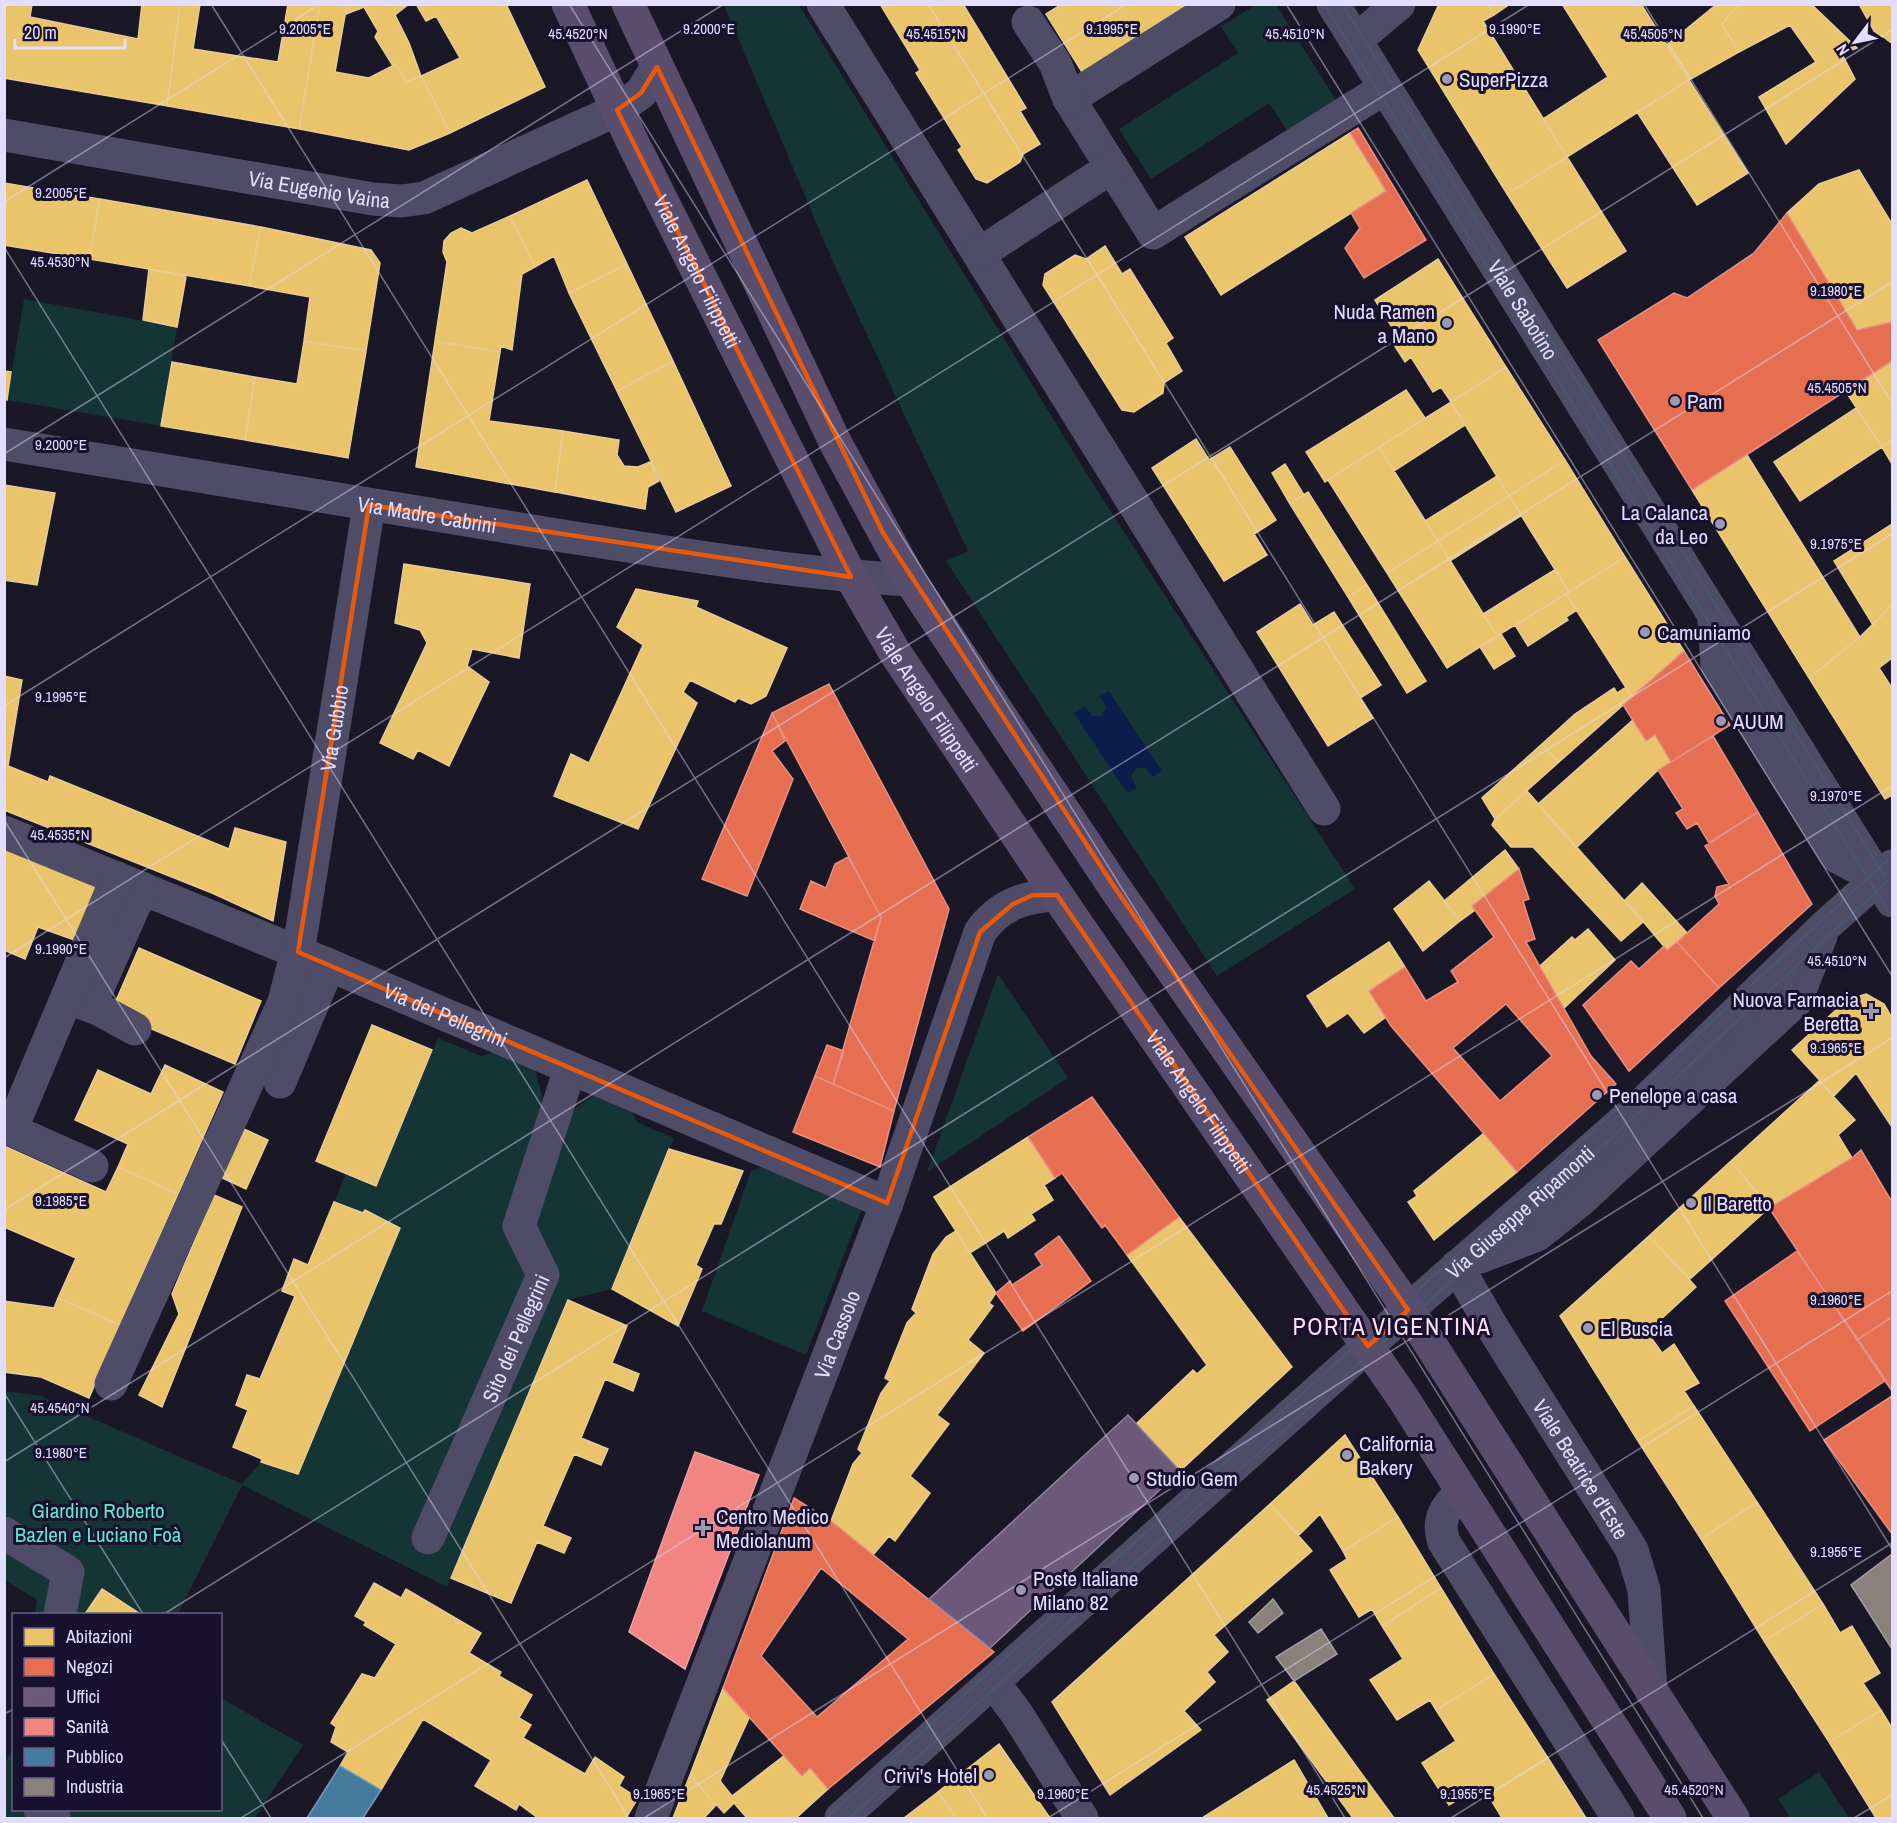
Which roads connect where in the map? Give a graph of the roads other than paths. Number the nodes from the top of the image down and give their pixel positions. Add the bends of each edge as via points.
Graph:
1 (568, 4) edge
2 (628, 4) edge
3 (823, 4) edge
4 (1219, 4) edge
5 (1333, 4) edge
6 (1399, 4) edge
7 (1028, 22) dead end
8 (1356, 40) junction
9 (657, 67) junction
10 (1385, 88) junction
11 (1069, 99) junction
12 (617, 110) junction
13 (4, 135) edge
14 (1112, 167) junction
15 (979, 254) junction
16 (4, 444) edge
17 (369, 505) junction
18 (851, 577) junction
19 (910, 580) junction
20 (1324, 809) dead end
21 (4, 832) edge
22 (1888, 882) edge
23 (129, 883) junction
24 (1057, 895) junction
25 (298, 952) junction
26 (329, 965) junction
27 (82, 993) junction
28 (135, 1029) dead end
29 (570, 1069) junction
30 (280, 1082) dead end
31 (92, 1166) dead end
32 (887, 1203) junction
33 (1457, 1266) junction
34 (1408, 1310) junction
35 (1368, 1346) junction
36 (111, 1384) dead end
37 (1462, 1491) junction
38 (4, 1533) edge
39 (428, 1538) dead end
40 (60, 1613) edge
41 (994, 1683) junction
42 (1651, 1691) junction
43 (651, 1818) edge
44 (841, 1818) edge
45 (1082, 1818) edge
46 (1618, 1818) edge
47 (1670, 1818) edge
48 (1733, 1818) edge

1 - 12 main road, Viale Angelo Filippetti
2 - 9 main road
3 - 15 street
4 - 11 street
5 - 8 street, Viale Sabotino
6 - 8 street
7 - 11 street via 1055,63
8 - 10 street, Viale Sabotino
9 - 12 street, Via Eugenio Vaina via 641,93
9 - 19 main road via 835,442
10 - 14 street via 1153,233
10 - 22 street, Viale Sabotino via 1714,615
11 - 14 street
12 - 13 street, Via Eugenio Vaina via 453,187 424,198 401,201
12 - 18 main road, Viale Angelo Filippetti
14 - 15 street
15 - 20 street
16 - 17 street, Via Madre Cabrini
17 - 18 street, Via Madre Cabrini
17 - 25 street, Via Gubbio
18 - 19 street, Via Madre Cabrini
18 - 24 main road, Viale Angelo Filippetti via 894,651
19 - 34 main road via 1115,888
21 - 23 street, Via dei Pellegrini
22 - 33 street, Via Giuseppe Ripamonti via 1825,926 1636,1109
23 - 25 street, Via dei Pellegrini
23 - 27 street
24 - 32 street, Via Cassolo via 1033,896 1012,904 988,921 980,932
24 - 35 main road, Viale Angelo Filippetti
25 - 26 street, Via dei Pellegrini
25 - 36 street, Via Gubbio via 284,1002
26 - 29 street, Via dei Pellegrini
26 - 30 street
27 - 28 street via 100,1010
27 - 31 street via 11,1130
29 - 32 street, Via dei Pellegrini
29 - 39 street, Sito dei Pellegrini via 519,1227 543,1275
32 - 43 street, Via Cassolo
33 - 34 street, Via Giuseppe Ripamonti
33 - 42 street, Viale Beatrice d'Este via 1632,1550 1644,1590
34 - 35 street, Via Giuseppe Ripamonti
34 - 42 main road, Viale Beatrice d'Este
35 - 37 main road
35 - 41 street, Via Giuseppe Ripamonti
37 - 46 street via 1443,1514 1440,1531 1444,1542
37 - 47 main road
38 - 40 street via 68,1572
41 - 44 street, Via Giuseppe Ripamonti
41 - 45 street
42 - 48 main road, Viale Beatrice d'Este

